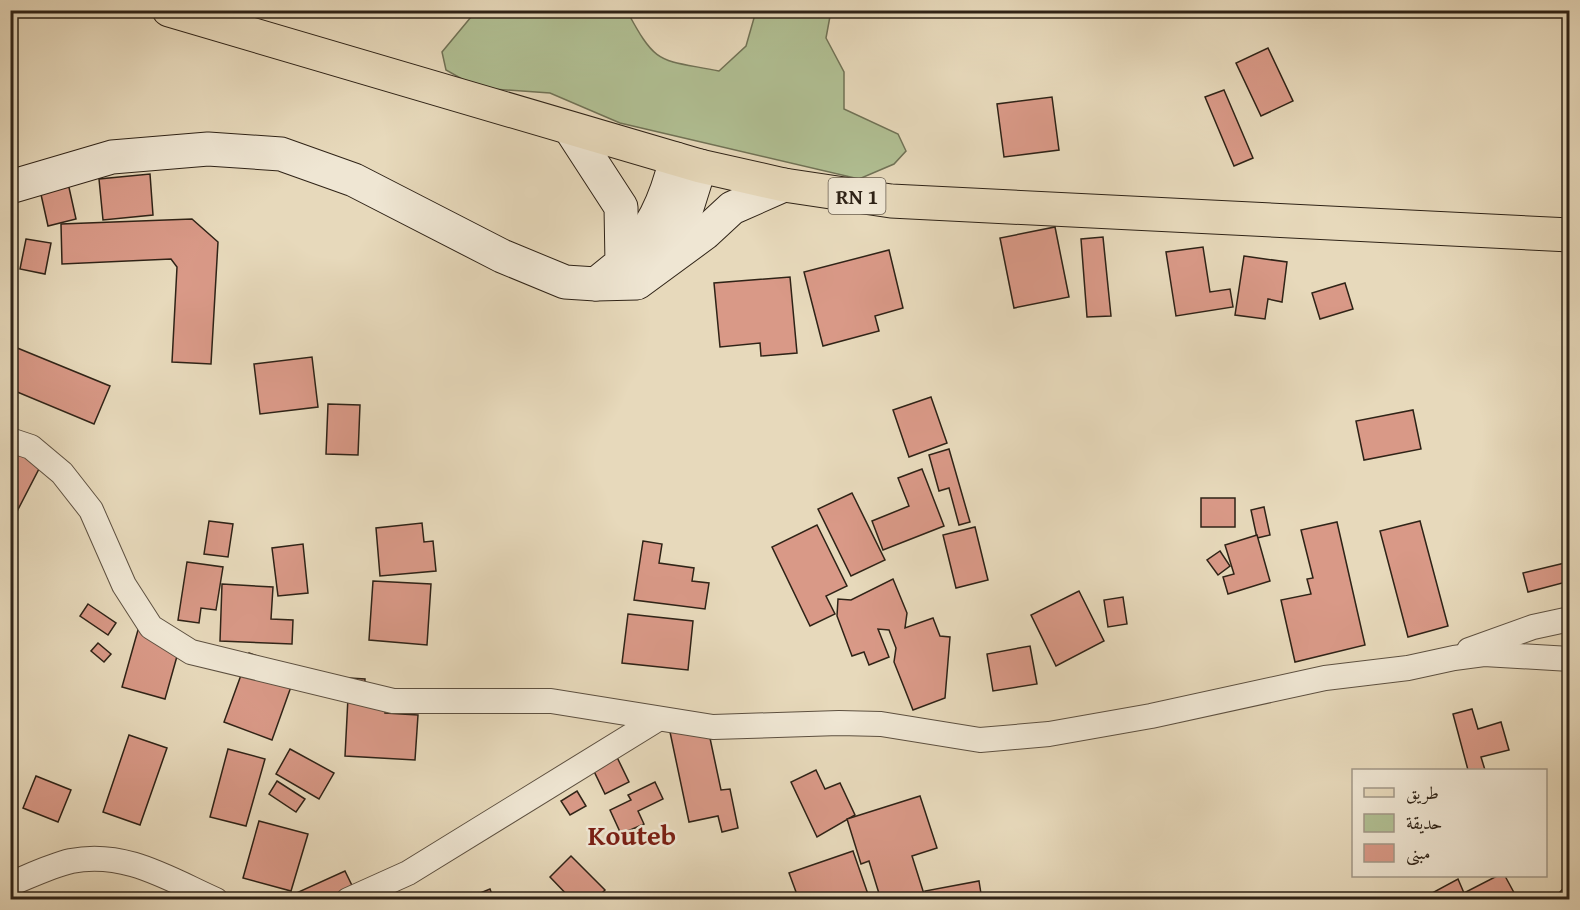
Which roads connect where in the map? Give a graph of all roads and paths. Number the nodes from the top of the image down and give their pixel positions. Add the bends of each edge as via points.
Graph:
1 (169, 10) edge
2 (571, 130) junction
3 (688, 162) junction
4 (784, 185) junction
5 (10, 187) edge
6 (1569, 235) edge
7 (621, 263) junction
8 (653, 271) junction
9 (596, 284) junction
10 (10, 440) edge
11 (1569, 619) edge
12 (1569, 659) edge
13 (1444, 660) junction
14 (658, 719) junction
15 (10, 884) edge
16 (216, 900) edge
17 (348, 900) edge

1 - 2 main road, RN 1
2 - 3 main road, RN 1
2 - 7 main road via 621,207
3 - 4 main road, RN 1
3 - 7 main road via 654,223
3 - 8 main road via 679,233
4 - 6 main road, RN 1 via 913,202
4 - 8 main road via 732,208
5 - 9 main road via 112,157 208,149 281,154 354,180 502,256 566,282
7 - 9 main road
8 - 9 main road via 637,282
10 - 14 street via 31,447 62,473 91,510 124,585 151,627 191,652 393,701 551,701
11 - 13 street via 1497,638
12 - 13 street via 1484,654
13 - 14 street via 1408,669 1325,678 1049,734 980,740 881,724 713,727
14 - 17 street via 408,873
15 - 16 street via 71,861 101,857 133,862

